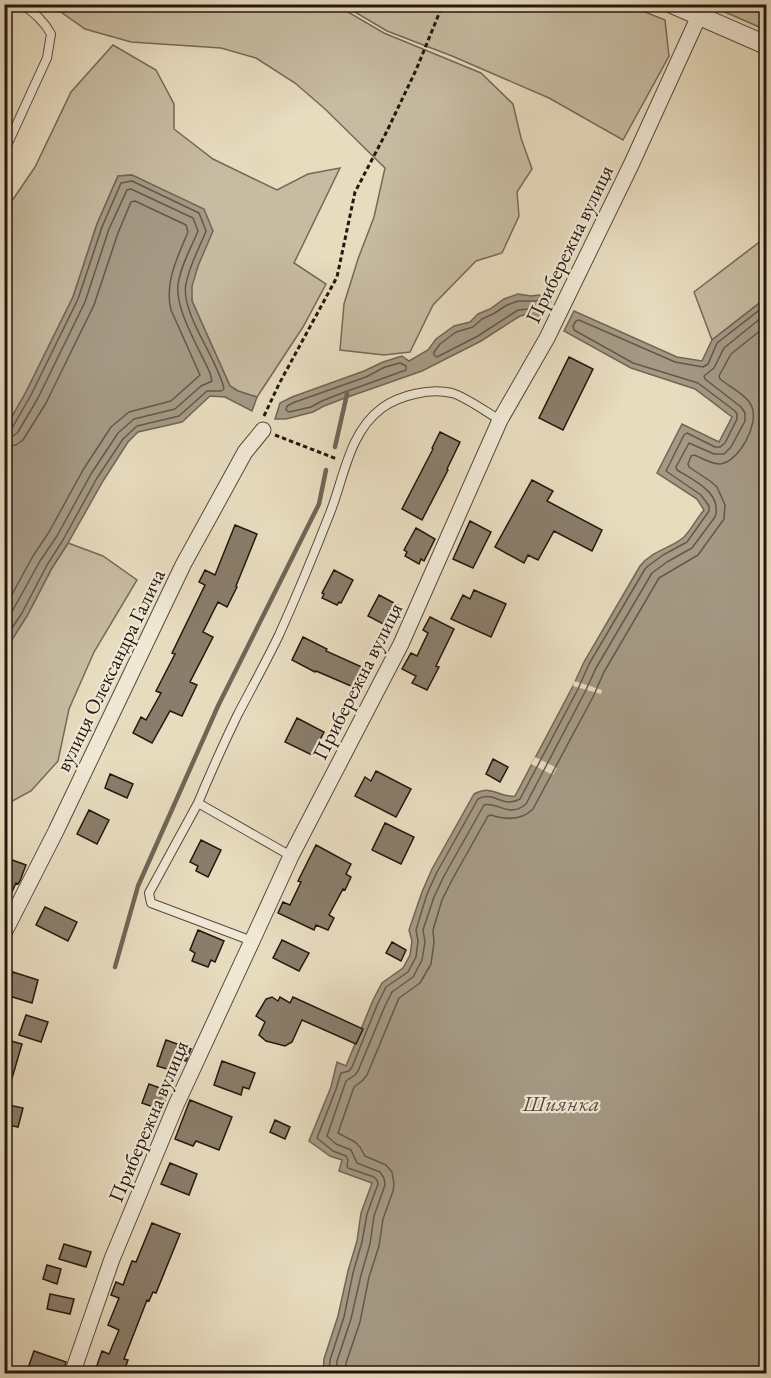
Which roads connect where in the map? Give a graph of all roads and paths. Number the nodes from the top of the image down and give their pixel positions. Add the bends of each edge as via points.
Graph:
1 (21, 4) edge
2 (443, 4) edge
3 (672, 4) edge
4 (699, 16) junction
5 (766, 45) edge
6 (4, 152) edge
7 (500, 420) junction
8 (263, 430) junction
9 (347, 462) junction
10 (198, 803) junction
11 (291, 856) junction
12 (4, 933) edge
13 (252, 941) junction
14 (72, 1374) edge

1 - 6 lane via 45,23 51,34 47,58
2 - 8 path via 416,70 355,192 337,277 279,384 264,416
3 - 4 street
4 - 5 street
4 - 7 street, Прибережна вулиця via 547,338
7 - 9 lane via 453,394 434,391 414,395 395,401 372,417
7 - 11 street, Прибережна вулиця via 401,644
8 - 9 path
8 - 12 street, вулиця Олександра Галича via 245,452 183,565
9 - 10 lane via 279,635
10 - 11 lane
10 - 13 lane via 149,893 151,903
11 - 13 street, Прибережна вулиця
13 - 14 street, Прибережна вулиця via 148,1171

